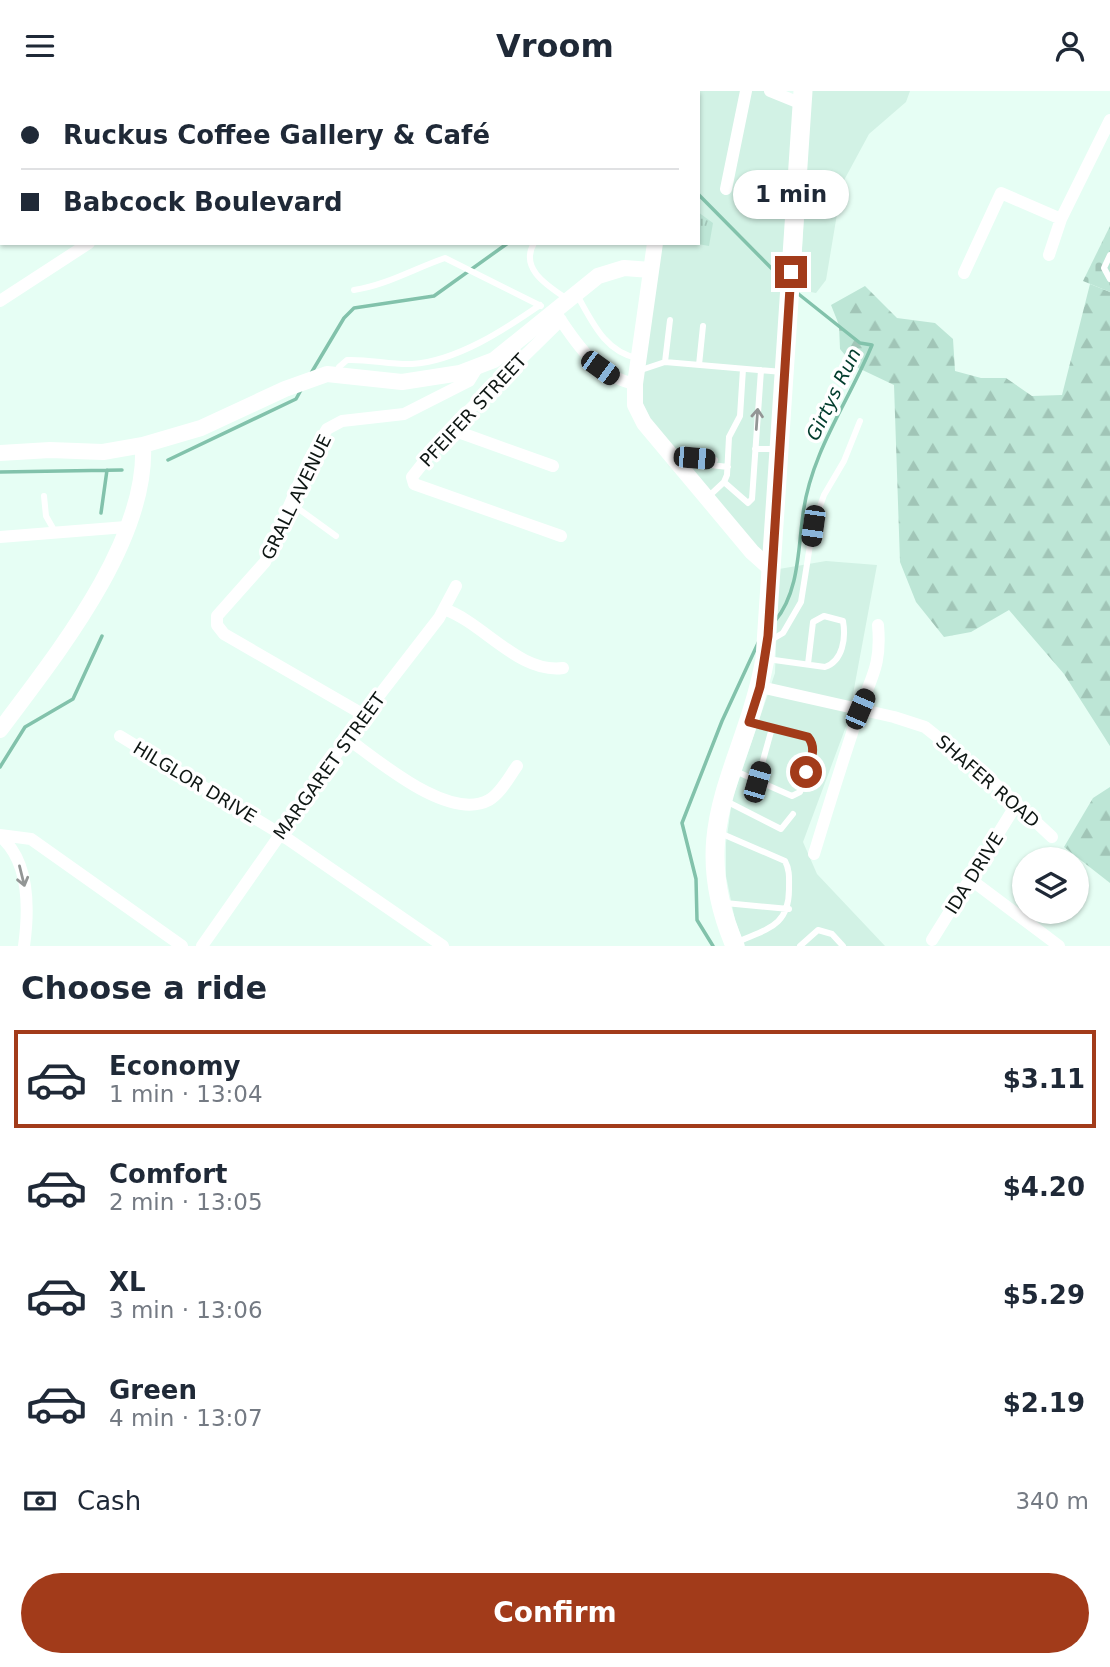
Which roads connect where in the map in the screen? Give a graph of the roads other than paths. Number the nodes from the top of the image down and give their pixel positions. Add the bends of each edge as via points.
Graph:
1 (746, 91) edge
2 (770, 91) edge
3 (802, 98) edge
4 (1110, 120) edge
5 (726, 189) dead end
6 (1060, 219) junction
7 (86, 245) edge
8 (533, 245) edge
9 (655, 245) edge
10 (1049, 255) dead end
11 (1110, 255) edge
12 (652, 270) junction
13 (964, 273) dead end
14 (1110, 279) edge
15 (354, 290) dead end
16 (0, 301) edge
17 (558, 306) junction
18 (670, 320) dead end
19 (703, 326) dead end
20 (665, 362) junction
21 (699, 365) junction
22 (477, 368) junction
23 (743, 369) junction
24 (761, 370) junction
25 (637, 371) junction
26 (784, 372) junction
27 (332, 374) junction
28 (860, 421) dead end
29 (450, 429) junction
30 (143, 445) junction
31 (755, 449) junction
32 (779, 449) junction
33 (0, 453) edge
34 (723, 462) junction
35 (683, 464) junction
36 (553, 466) dead end
37 (724, 482) junction
38 (44, 496) dead end
39 (708, 497) junction
40 (292, 504) junction
41 (126, 527) junction
42 (54, 530) junction
43 (336, 536) dead end
44 (561, 536) dead end
45 (0, 537) edge
46 (772, 570) junction
47 (456, 586) dead end
48 (444, 609) junction
49 (878, 625) dead end
50 (767, 646) junction
51 (808, 664) junction
52 (563, 668) dead end
53 (760, 687) junction
54 (860, 709) junction
55 (364, 715) junction
56 (749, 722) junction
57 (772, 728) junction
58 (0, 730) edge
59 (120, 736) dead end
60 (348, 739) junction
61 (517, 766) dead end
62 (732, 769) junction
63 (757, 782) junction
64 (721, 799) junction
65 (1016, 805) junction
66 (793, 814) dead end
67 (715, 830) junction
68 (279, 833) junction
69 (0, 836) edge
70 (1052, 837) dead end
71 (814, 853) dead end
72 (970, 879) junction
73 (720, 902) junction
74 (789, 909) junction
75 (932, 940) dead end
76 (734, 945) edge
77 (23, 946) edge
78 (182, 946) edge
79 (202, 946) edge
80 (443, 946) edge
81 (800, 946) edge
82 (843, 946) edge
83 (1059, 946) edge

1 - 5 street
2 - 3 street
3 - 26 main road
4 - 6 street
6 - 10 street
6 - 13 street via 1001,193
7 - 16 street
8 - 17 lane via 530,264
9 - 12 street
11 - 14 lane via 1104,268
12 - 17 street via 612,270
12 - 25 street
15 - 17 lane via 399,279 444,258
17 - 22 street via 508,350
17 - 25 lane via 599,334
17 - 25 street via 573,338 600,368 622,381
17 - 27 lane via 445,357 411,364 347,360
17 - 29 street, PFEIFER STREET
18 - 20 lane
19 - 21 lane
20 - 21 lane
20 - 25 lane
21 - 23 lane
22 - 27 street via 421,381
22 - 40 street, GRALL AVENUE via 470,381 404,414 342,421 327,429
23 - 24 lane
23 - 34 lane via 740,417
24 - 26 lane
31 -> 24 lane
25 - 35 street via 634,398 638,413
26 - 32 main road
27 - 30 street via 201,428
28 - 50 lane via 813,526 801,602 783,633
29 - 36 street
29 - 44 street, PFEIFER STREET via 412,477 414,484
30 - 33 street via 103,452
30 - 41 street via 143,480
31 - 32 lane
31 - 37 lane via 752,499 748,503
32 - 46 main road
34 - 35 lane
34 - 35 lane via 694,458
34 - 37 lane
35 - 39 street
37 - 39 lane
38 - 42 lane via 46,516
39 - 46 street
40 - 43 lane
40 - 55 street, GRALL AVENUE via 265,562 217,616 217,625
41 - 42 street
41 - 58 street via 86,611
42 - 45 street
46 - 50 main road
47 - 48 street, MARGARET STREET
48 - 52 street via 539,668
48 - 55 street, MARGARET STREET
49 - 54 street via 880,652
50 - 51 lane
50 - 53 main road
51 - 51 lane via 825,667 838,659 843,621 824,616 813,622
53 - 54 street, SHAFER ROAD
53 - 56 main road
54 - 65 street, SHAFER ROAD via 925,727
54 - 71 street
55 - 60 street, MARGARET STREET
56 - 57 lane
56 - 62 main road
57 - 63 lane
57 - 63 lane via 808,737 813,752 797,795
59 - 68 street, HILGLOR DRIVE
60 - 61 street via 425,792 466,804 489,800
60 - 68 street, MARGARET STREET
62 - 63 lane
62 - 64 main road
64 - 66 lane via 781,829
64 - 67 main road
65 - 70 street, SHAFER ROAD
65 - 72 street, IDA DRIVE
67 - 73 main road
67 - 74 lane via 785,861
68 - 79 street, MARGARET STREET
68 - 80 street, HILGLOR DRIVE
69 -> 77 street via 12,846 26,894
69 - 78 street via 31,839
72 - 75 street, IDA DRIVE
72 - 83 street
73 - 74 lane
73 - 76 main road
74 - 76 lane via 771,927
81 - 82 lane via 818,930 832,934

